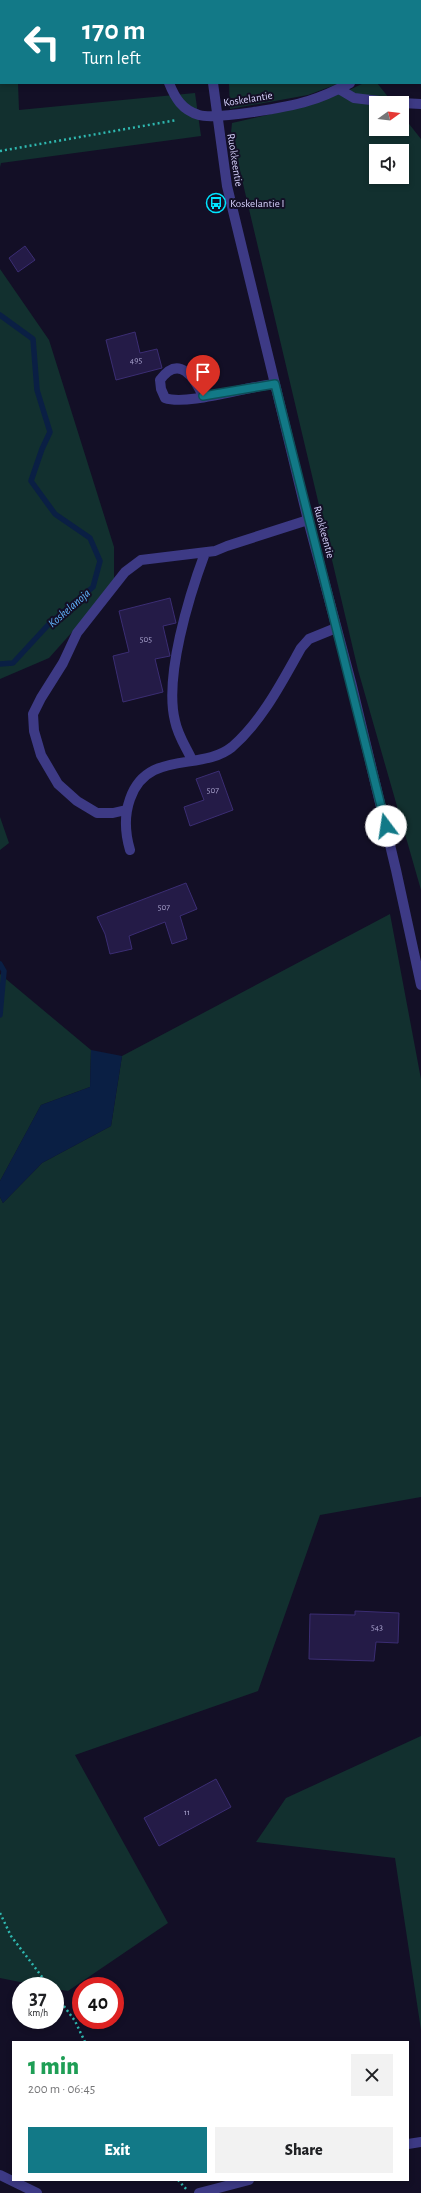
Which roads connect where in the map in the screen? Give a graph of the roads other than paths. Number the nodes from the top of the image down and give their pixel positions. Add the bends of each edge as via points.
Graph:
1 (169, 84) edge
2 (213, 84) edge
3 (348, 84) edge
4 (339, 89) junction
5 (369, 100) edge
6 (409, 104) edge
7 (421, 104) edge
8 (216, 117) junction
9 (275, 384) junction
10 (203, 396) dead end
11 (308, 520) junction
12 (204, 553) junction
13 (336, 628) junction
14 (192, 760) junction
15 (126, 810) junction
16 (130, 850) dead end
17 (421, 985) edge
18 (421, 2142) edge
19 (409, 2144) edge
20 (0, 2175) edge
21 (12, 2181) edge
22 (12, 2181) edge
23 (245, 2181) edge
24 (37, 2193) edge
25 (200, 2193) edge

1 - 8 street, Koskelantie via 175,99 186,110 199,116
2 - 8 street, Ruokkeentie
3 - 4 street, Koskelantie
4 - 5 street via 354,98
4 - 8 street, Koskelantie via 308,101
6 - 7 street
8 - 9 street, Ruokkeentie via 227,186
9 - 10 street
9 - 11 street, Ruokkeentie
11 - 12 street
11 - 13 street, Ruokkeentie
12 - 14 street via 184,621 173,693 174,720 182,743
12 - 15 street via 141,560 125,572 77,633 63,663 40,698 33,714 34,731 41,755 58,784 77,801 97,813
13 - 14 street via 309,639 301,648 263,711 231,748
13 - 17 street, Ruokkeentie via 396,870
14 - 15 street via 153,770 143,776 133,790
15 - 16 street via 126,837
18 - 19 street
20 - 22 street
21 - 24 street
23 - 25 street

